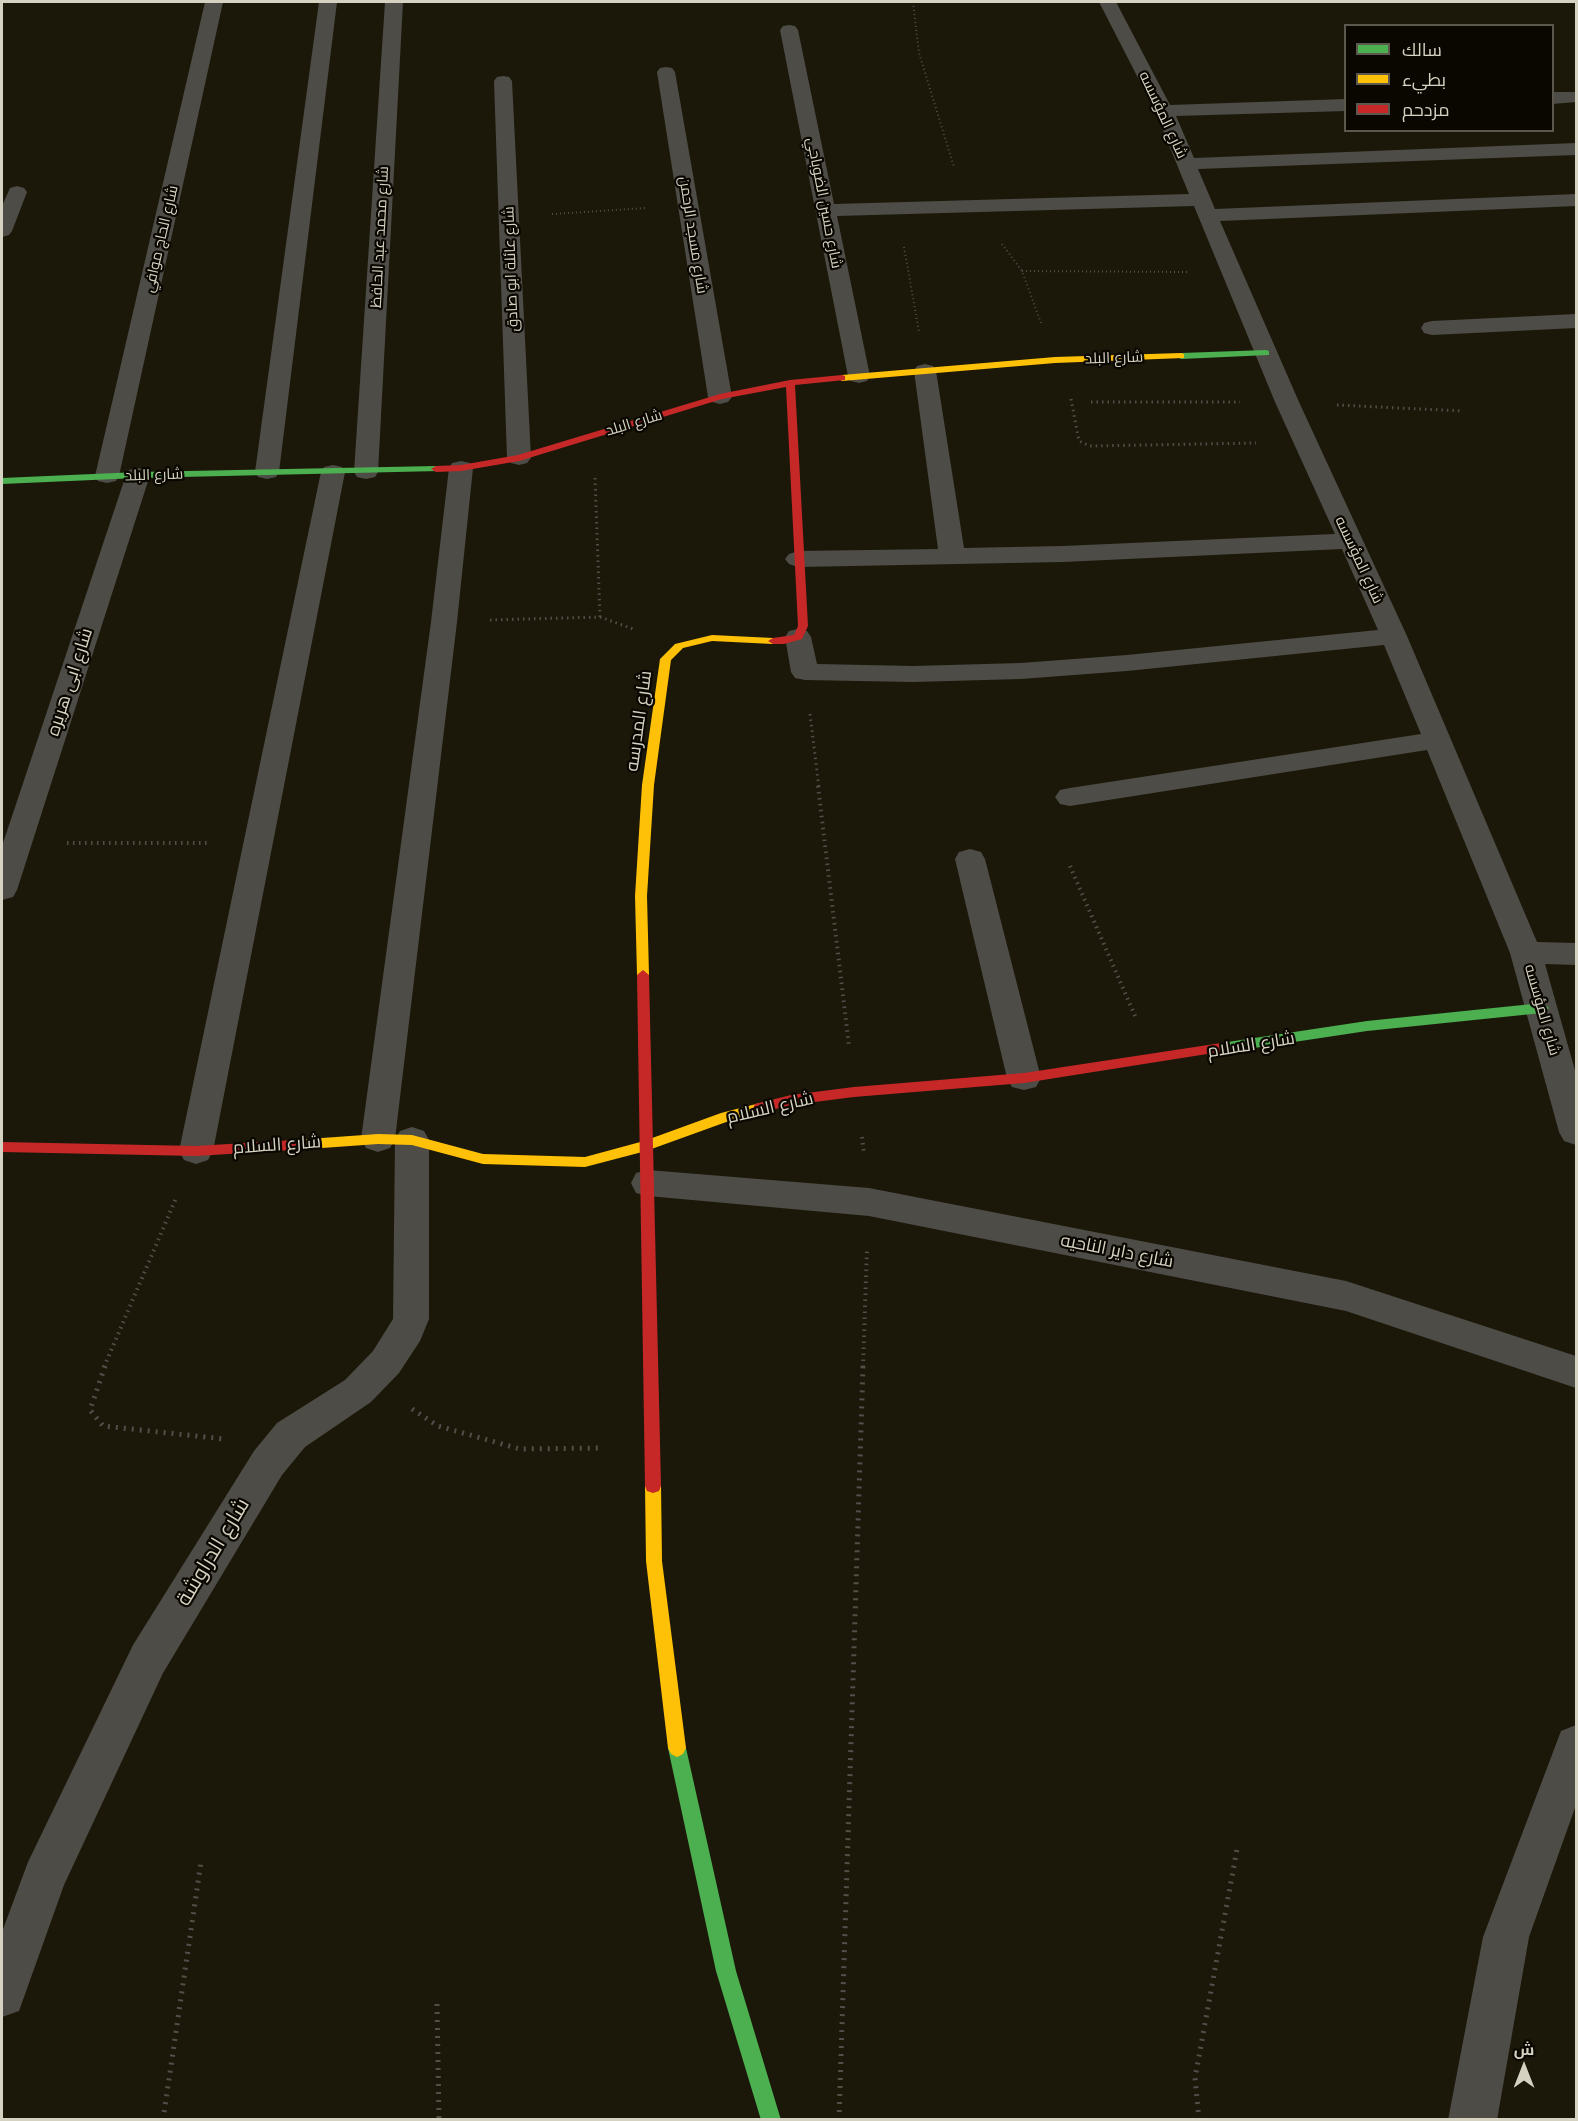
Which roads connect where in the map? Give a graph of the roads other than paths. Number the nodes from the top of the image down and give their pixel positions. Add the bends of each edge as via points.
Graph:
1 (214, 2) edge
2 (328, 2) edge
3 (394, 2) edge
4 (1107, 2) edge
5 (789, 30) dead end
6 (666, 72) dead end
7 (503, 81) dead end
8 (1576, 97) edge
9 (1554, 98) edge
10 (1344, 105) edge
11 (1164, 111) junction
12 (1576, 149) edge
13 (1186, 164) junction
14 (17, 192) dead end
15 (1576, 200) edge
16 (1205, 208) junction
17 (825, 210) junction
18 (2, 231) edge
19 (1576, 321) edge
20 (1432, 328) dead end
21 (1266, 353) junction
22 (925, 371) junction
23 (859, 376) junction
24 (790, 383) junction
25 (720, 397) junction
26 (519, 458) junction
27 (461, 468) junction
28 (267, 472) junction
29 (333, 472) junction
30 (366, 472) junction
31 (138, 475) junction
32 (107, 476) junction
33 (2, 482) edge
34 (1350, 542) junction
35 (952, 555) junction
36 (798, 559) junction
37 (1394, 636) junction
38 (798, 637) junction
39 (1436, 740) junction
40 (1071, 797) dead end
41 (970, 859) dead end
42 (2, 890) edge
43 (1526, 953) junction
44 (1576, 954) edge
45 (1542, 1008) junction
46 (1024, 1078) junction
47 (1576, 1132) edge
48 (395, 1139) junction
49 (646, 1146) junction
50 (2, 1147) edge
51 (196, 1151) junction
52 (648, 1183) junction
53 (1576, 1371) edge
54 (1576, 1746) edge
55 (2, 1994) edge
56 (771, 2120) edge
57 (1472, 2120) edge

1 - 32 street, شارع الحاج موافي
2 - 28 street
3 - 30 street, شارع محمد عبد الحافظ
4 - 11 street, شارع المؤسسه
5 - 17 street, شارع حسين الضوباجي
6 - 25 street, شارع مسجد الرحمن
7 - 26 street, شارع عائلة ابو صادق
8 - 9 street
10 - 11 street
11 - 13 street, شارع المؤسسه
12 - 13 street
13 - 16 street, شارع المؤسسه
14 - 18 street
15 - 16 street
16 - 17 street via 973,206
16 - 21 street, شارع المؤسسه
17 - 23 street, شارع حسين الضوباجي
19 - 20 street
21 - 22 street, شارع البلد via 1055,360
21 - 34 street, شارع المؤسسه
22 - 23 street, شارع البلد
22 - 35 street
23 - 24 street, شارع البلد
24 - 25 street, شارع البلد
24 - 36 street
25 - 26 street, شارع البلد
26 - 27 street, شارع البلد
27 - 30 street, شارع البلد
27 - 48 street, شارع الدراوشة
28 - 29 street, شارع البلد
28 - 31 street, شارع البلد
29 - 30 street, شارع البلد
29 - 51 street
31 - 32 street, شارع البلد
31 - 42 street, شارع ابى هريره
32 - 33 street, شارع البلد
34 - 35 street
34 - 37 street, شارع المؤسسه
35 - 36 street
36 - 38 street via 803,626
37 - 38 street via 1127,663 913,674 805,672
37 - 39 street, شارع المؤسسه
38 - 49 street, شارع المدرسه via 784,641 712,638 679,646 666,658 648,785 642,874
39 - 40 street
39 - 43 street, شارع المؤسسه
41 - 46 street
43 - 44 street
43 - 45 street, شارع المؤسسه
45 - 46 street, شارع السلام via 1368,1026
45 - 47 street, شارع المؤسسه
46 - 49 street, شارع السلام via 791,1100
48 - 49 street, شارع السلام via 483,1159 542,1162 585,1162
48 - 51 street, شارع السلام
48 - 55 street, شارع الدراوشة via 411,1319 386,1362 368,1382 281,1445 148,1659 44,1878
49 - 52 street, شارع المدرسه
50 - 51 street, شارع السلام
52 - 53 street, شارع داير الناحيه via 869,1202 1346,1296
52 - 56 street, شارع المدرسه via 654,1561 673,1730 726,1971
54 - 57 street via 1506,1937

